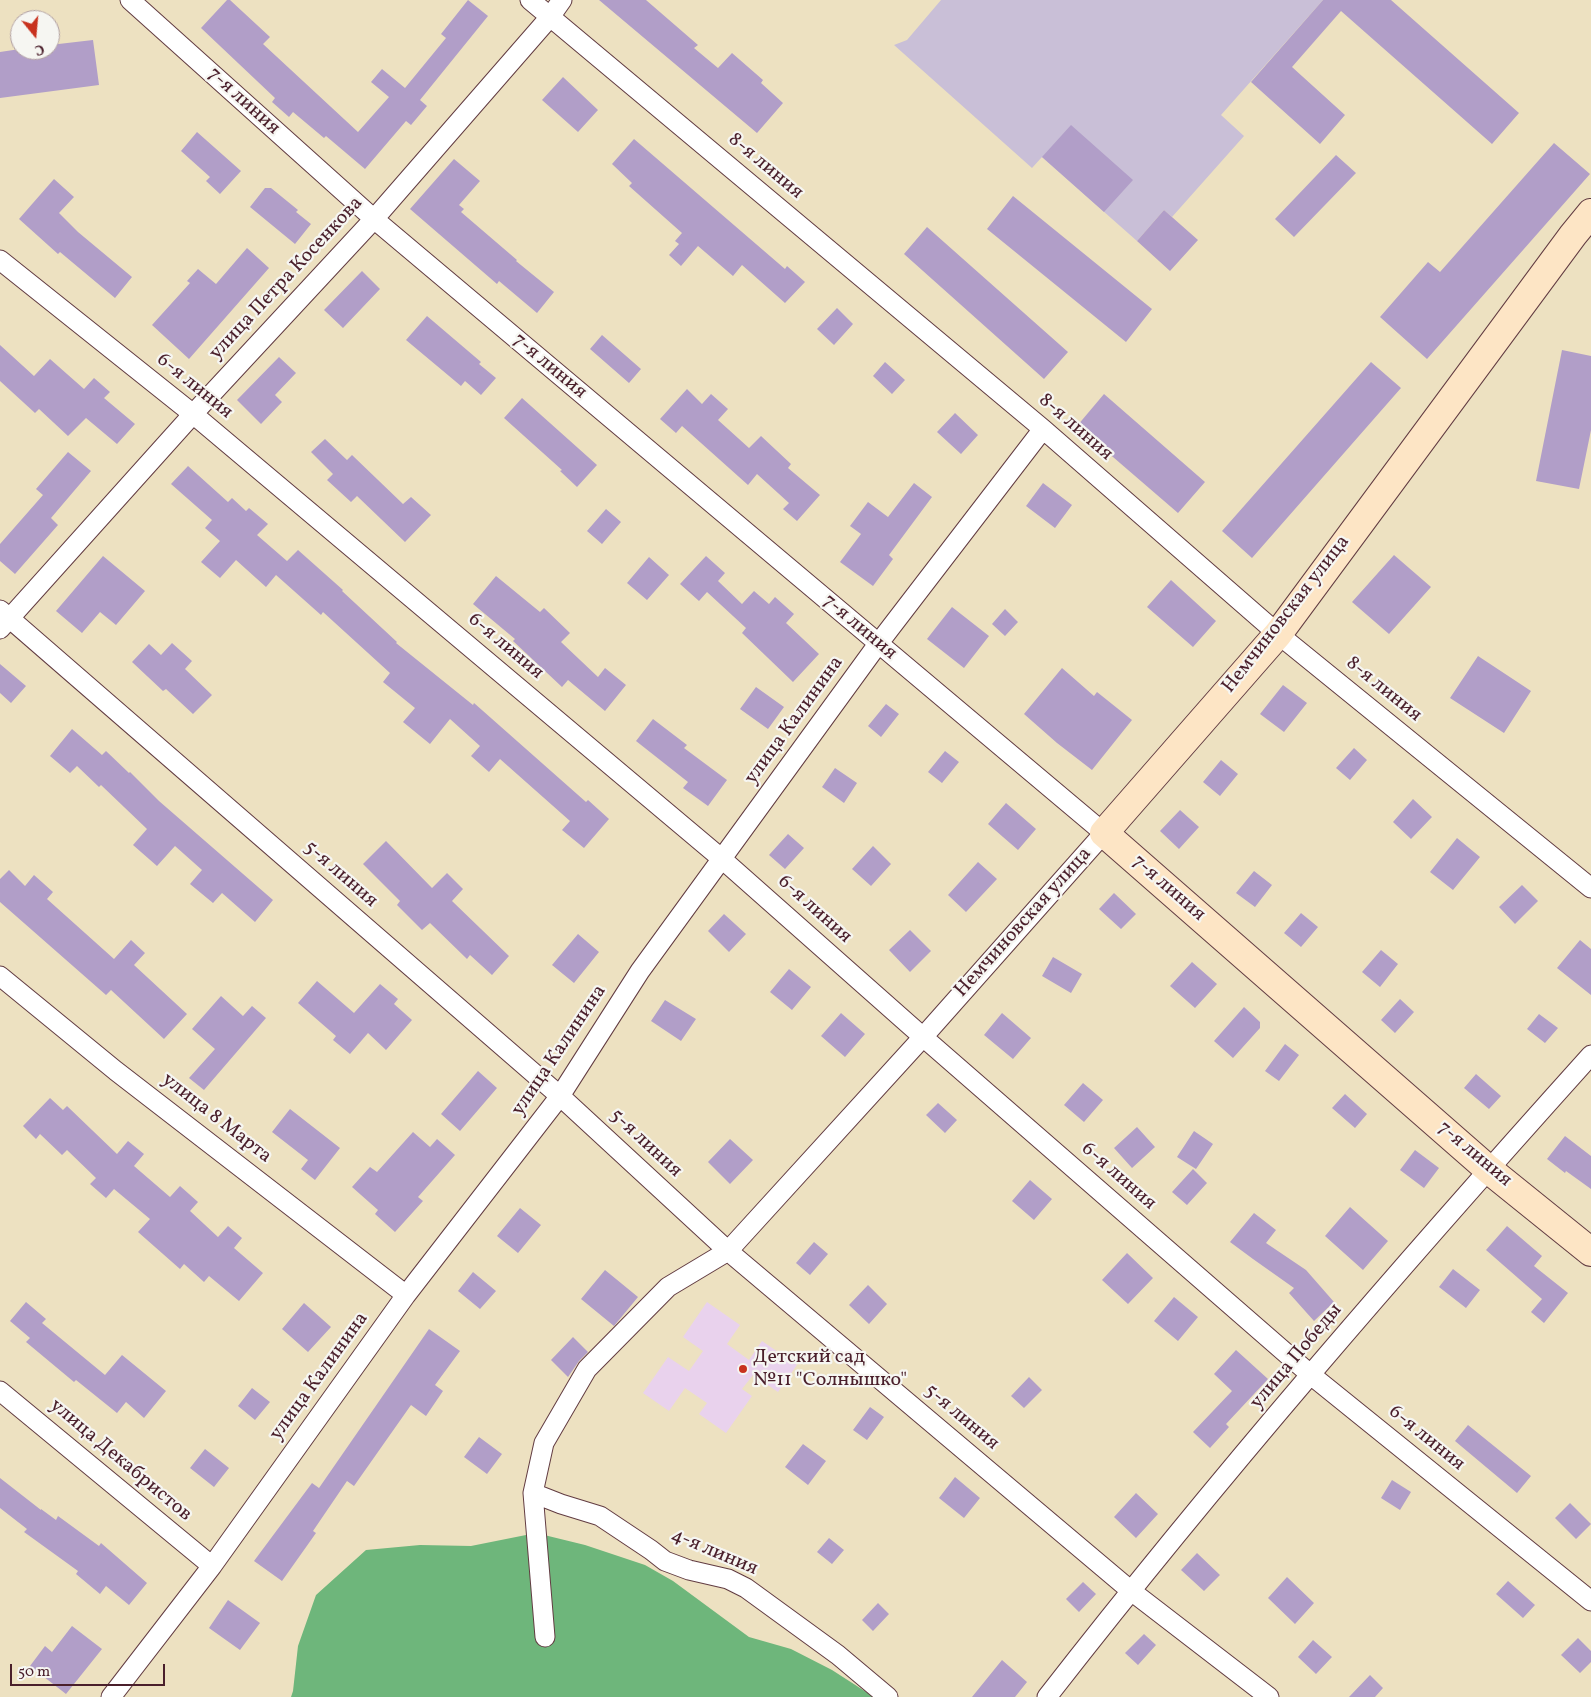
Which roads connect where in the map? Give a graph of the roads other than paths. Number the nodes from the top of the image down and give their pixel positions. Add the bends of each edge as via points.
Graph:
1 (130, 0) edge
2 (530, 0) edge
3 (562, 0) edge
4 (550, 17) junction
5 (1591, 213) edge
6 (374, 219) junction
7 (0, 260) edge
8 (193, 414) junction
9 (1043, 429) junction
10 (3, 619) edge
11 (1278, 634) junction
12 (878, 644) junction
13 (1104, 833) junction
14 (722, 859) junction
15 (1591, 888) edge
16 (0, 976) edge
17 (923, 1037) junction
18 (1591, 1055) edge
19 (560, 1096) junction
20 (1488, 1169) junction
21 (728, 1251) junction
22 (1591, 1252) edge
23 (406, 1295) junction
24 (1311, 1375) junction
25 (0, 1391) edge
26 (533, 1493) junction
27 (212, 1566) junction
28 (1130, 1590) junction
29 (1591, 1601) edge
30 (545, 1637) dead end
31 (111, 1697) edge
32 (888, 1697) edge
33 (1047, 1697) edge
34 (1270, 1697) edge

1 - 6 street, 7-я линия
2 - 4 street, 8-я линия
3 - 4 street, улица Петра Косенкова
4 - 6 street, улица Петра Косенкова
4 - 9 street, 8-я линия
5 - 11 main road, Немчиновская улица
6 - 8 street, улица Петра Косенкова
6 - 12 street, 7-я линия
7 - 8 street, 6-я линия
8 - 10 street, улица Петра Косенкова
8 - 14 street, 6-я линия
9 - 11 street, 8-я линия
9 - 12 street, улица Калинина
10 - 19 street, 5-я линия
11 - 13 main road, Немчиновская улица
11 - 15 street, 8-я линия
12 - 13 street, 7-я линия
12 - 14 street, улица Калинина
13 - 17 street, Немчиновская улица
13 - 20 main road, 7-я линия
14 - 17 street, 6-я линия
14 - 19 street, улица Калинина via 640,971
16 - 23 street, улица 8 Марта via 124,1077
17 - 21 street, Немчиновская улица
17 - 24 street, 6-я линия
18 - 20 street, улица Победы
19 - 21 street, 5-я линия
19 - 23 street, улица Калинина
20 - 22 main road, 7-я линия
20 - 24 street, улица Победы
21 - 26 street, Немчиновская улица via 668,1287 587,1369 544,1443
21 - 28 street, 5-я линия
23 - 27 street, улица Калинина
24 - 28 street, улица Победы
24 - 29 street, 6-я линия
25 - 27 street, улица Декабристов
26 - 30 street, Немчиновская улица
26 - 32 street, 4-я линия via 600,1516 665,1561 728,1579 746,1588
27 - 31 street, улица Калинина
28 - 33 street, улица Победы
28 - 34 street, 5-я линия

